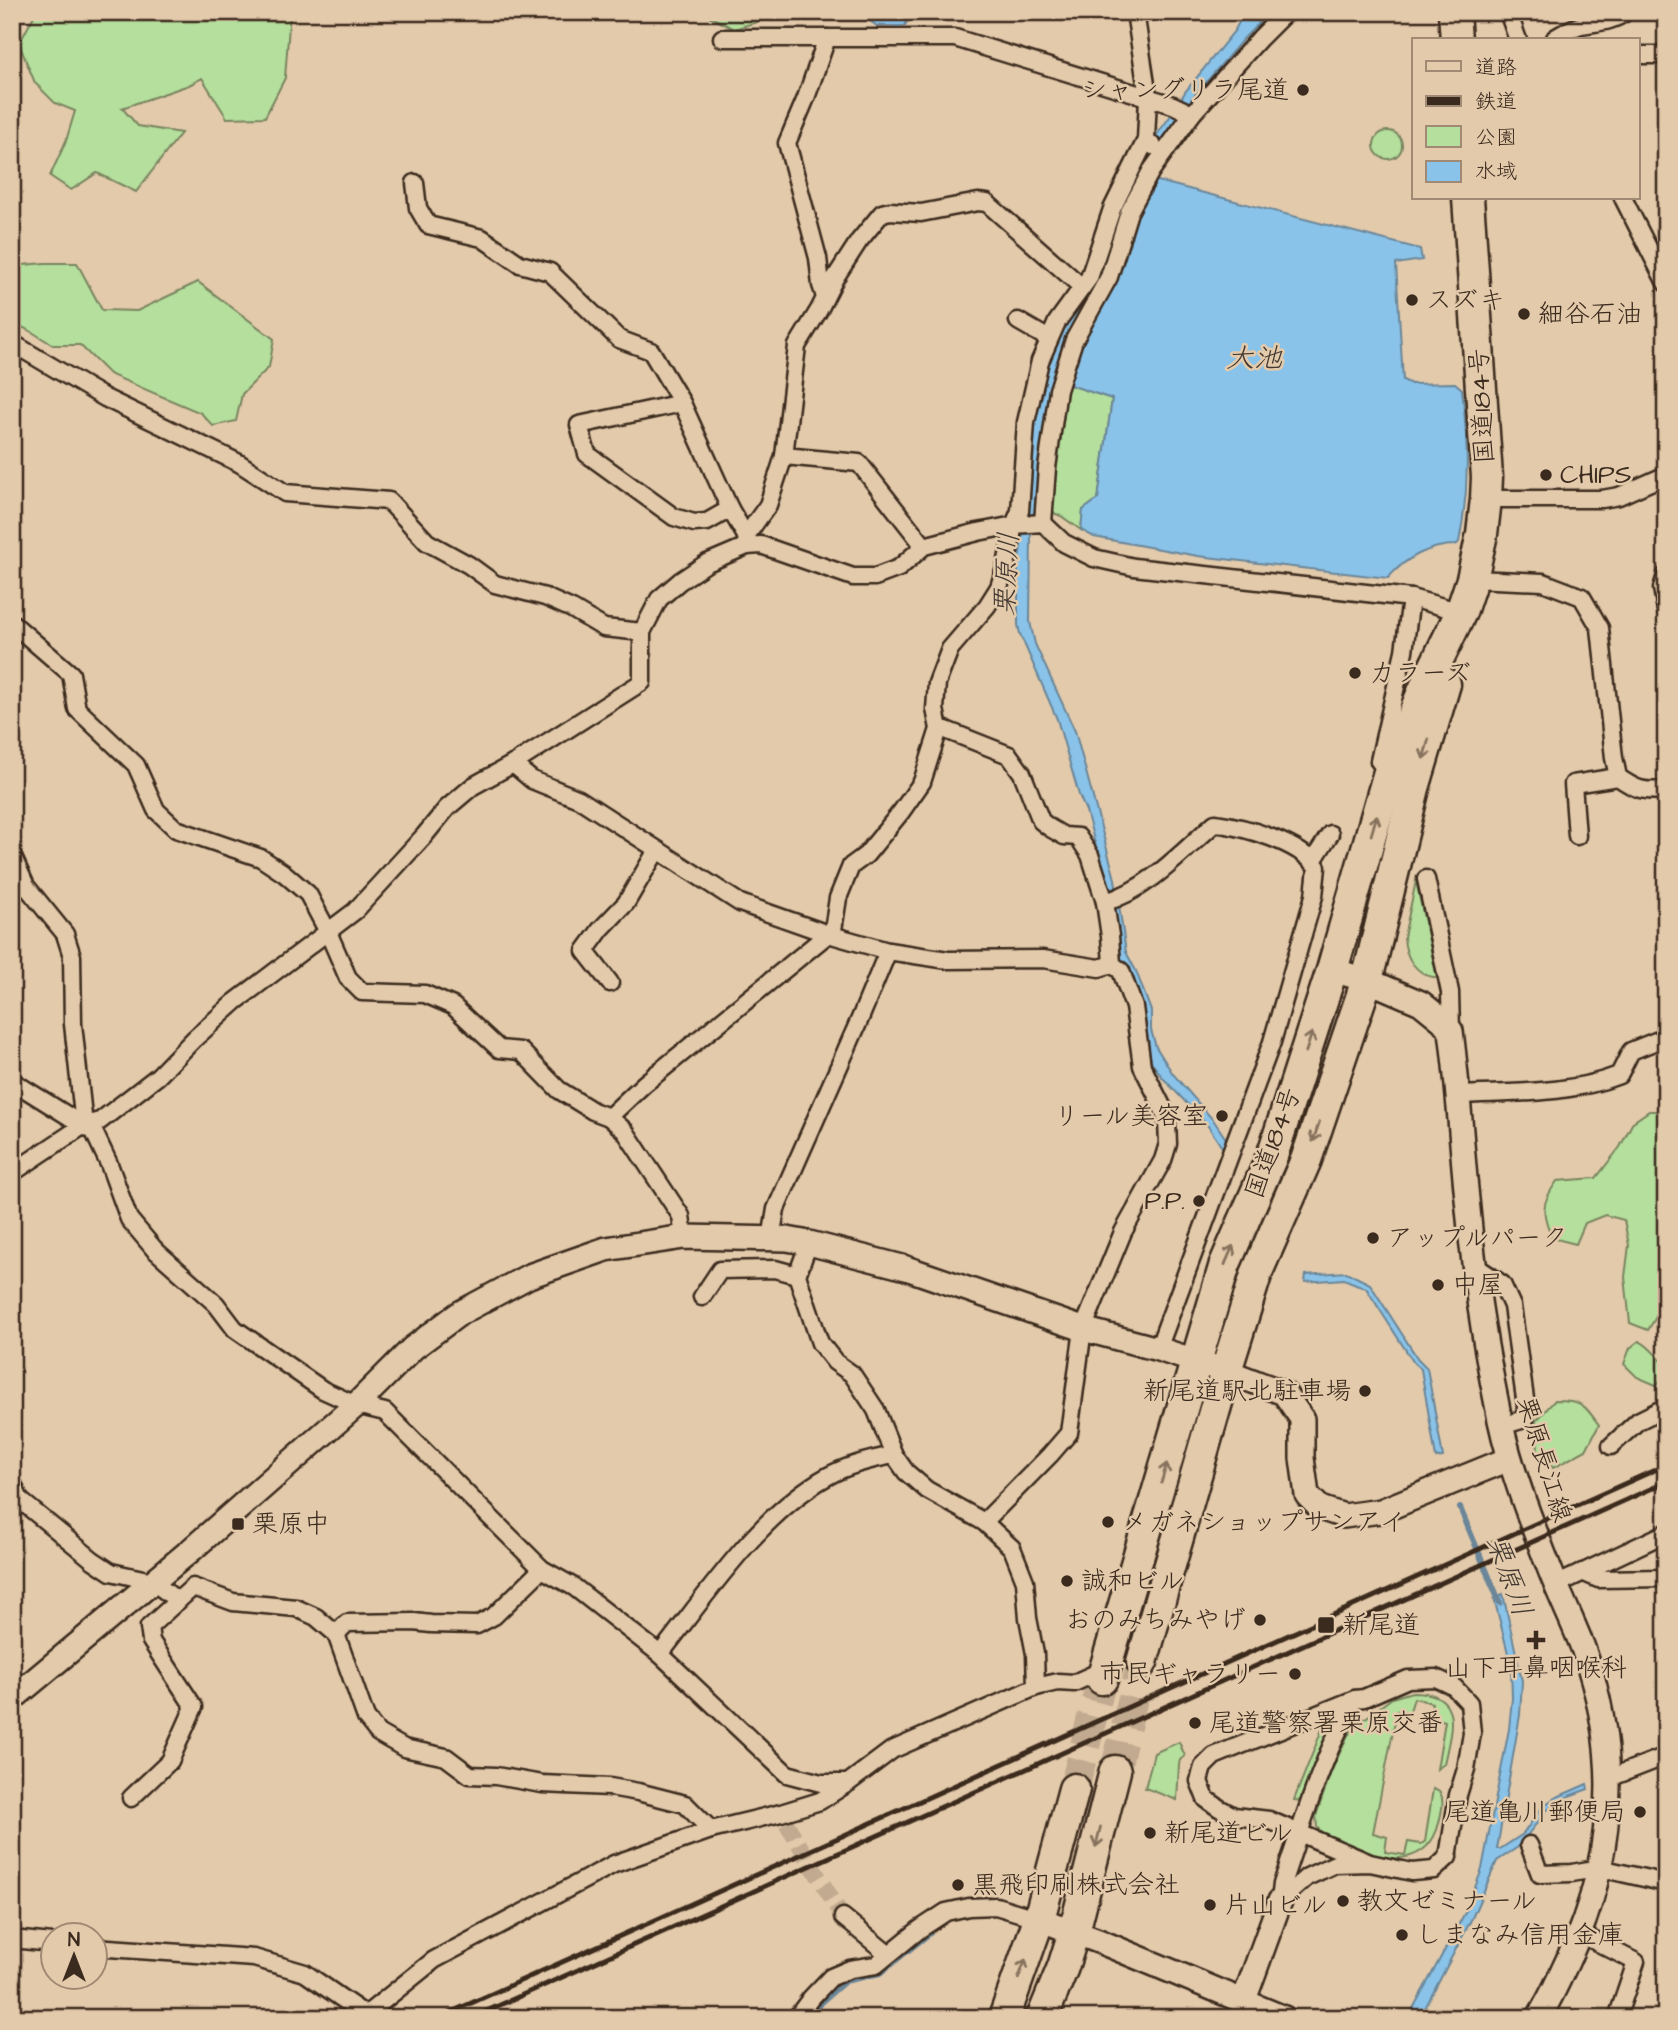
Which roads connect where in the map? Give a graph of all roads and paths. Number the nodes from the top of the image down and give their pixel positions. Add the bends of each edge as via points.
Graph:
1 (1135, 12) edge
2 (1286, 12) edge
3 (1454, 12) edge
4 (1508, 12) edge
5 (1626, 12) edge
6 (722, 37) dead end
7 (827, 38) junction
8 (1455, 38) edge
9 (1517, 38) edge
10 (1559, 38) edge
11 (1666, 52) edge
12 (1640, 55) edge
13 (1148, 97) junction
14 (1184, 110) junction
15 (1155, 146) junction
16 (415, 183) dead end
17 (1468, 200) edge
18 (1482, 200) edge
19 (1624, 200) edge
20 (1471, 235) junction
21 (1666, 283) edge
22 (1082, 287) junction
23 (825, 297) junction
24 (1018, 321) dead end
25 (1049, 339) junction
26 (12, 343) edge
27 (682, 403) junction
28 (784, 456) junction
29 (1666, 475) edge
30 (1486, 499) junction
31 (730, 509) junction
32 (1040, 524) junction
33 (1015, 525) junction
34 (746, 541) junction
35 (923, 546) junction
36 (1666, 575) edge
37 (1472, 579) junction
38 (1411, 598) junction
39 (1666, 610) edge
40 (1461, 612) junction
41 (12, 623) edge
42 (642, 632) junction
43 (939, 729) junction
44 (513, 764) junction
45 (1390, 772) junction
46 (1618, 777) junction
47 (1666, 790) edge
48 (1330, 834) dead end
49 (1577, 836) dead end
50 (657, 850) junction
51 (12, 855) edge
52 (1313, 861) junction
53 (1426, 879) dead end
54 (1111, 900) junction
55 (328, 932) junction
56 (828, 934) junction
57 (888, 951) junction
58 (1112, 964) junction
59 (1332, 970) junction
60 (1367, 980) junction
61 (610, 983) dead end
62 (1451, 1031) junction
63 (1666, 1037) edge
64 (12, 1080) edge
65 (1458, 1095) junction
66 (609, 1117) junction
67 (84, 1125) junction
68 (12, 1173) edge
69 (684, 1237) junction
70 (771, 1239) junction
71 (809, 1243) junction
72 (1474, 1265) junction
73 (797, 1275) junction
74 (702, 1297) dead end
75 (1083, 1329) junction
76 (1158, 1349) junction
77 (1196, 1361) junction
78 (1226, 1371) junction
79 (356, 1405) junction
80 (1666, 1407) edge
81 (1501, 1426) junction
82 (1611, 1446) dead end
83 (894, 1455) junction
84 (1509, 1459) junction
85 (12, 1482) edge
86 (984, 1522) junction
87 (1666, 1533) edge
88 (542, 1569) junction
89 (1582, 1572) junction
90 (1666, 1578) edge
91 (152, 1581) junction
92 (1556, 1585) junction
93 (178, 1601) junction
94 (336, 1634) junction
95 (660, 1654) junction
96 (1142, 1662) tunnel mouth
97 (1104, 1674) joint
98 (1036, 1687) junction
99 (12, 1699) edge
100 (1355, 1699) junction
101 (1666, 1756) edge
102 (1115, 1771) tunnel mouth
103 (1607, 1779) junction
104 (848, 1783) junction
105 (1074, 1789) tunnel mouth
106 (131, 1798) dead end
107 (711, 1830) junction
108 (1299, 1834) junction
109 (1529, 1845) dead end
110 (1370, 1863) junction
111 (1600, 1868) junction
112 (1666, 1883) edge
113 (1280, 1901) junction
114 (843, 1917) tunnel mouth
115 (1039, 1919) junction
116 (1074, 1932) junction
117 (1581, 1934) junction
118 (12, 1939) edge
119 (38, 1942) edge
120 (108, 1948) edge
121 (888, 1954) junction
122 (1263, 2011) edge
123 (366, 2017) edge
124 (796, 2018) edge
125 (1004, 2018) edge
126 (1042, 2018) edge
127 (1538, 2018) edge
128 (1616, 2018) edge

1 - 13 street
2 - 14 street
3 - 8 highway
4 - 9 street
5 - 10 street via 1572,28
6 - 7 street
7 - 13 street via 955,38
7 - 23 street via 787,143
11 - 12 street
13 - 14 street
13 - 15 street
14 - 15 street
15 - 22 street via 1112,209
15 - 32 street via 1108,276 1067,360 1053,419
16 - 27 street via 418,208 428,225 482,237 520,264 550,272 619,339 651,351
17 - 20 highway, 国道184号
18 - 20 street
19 - 21 street
20 - 30 highway, 国道184号
22 - 23 street via 987,203 978,202 921,213 882,213
22 - 25 street
23 - 28 street via 797,346
24 - 25 street
25 - 33 street via 1026,422
26 - 42 street via 106,398 239,463 285,493 389,500 428,542 495,584 545,597 604,628
27 - 31 street
27 - 31 street via 579,425 587,454 674,517 707,522
28 - 34 street via 768,505
28 - 35 street via 859,463
29 - 30 street via 1602,499
30 - 37 highway, 国道184号
31 - 34 street
32 - 33 street
32 - 38 street via 1094,558 1135,567
33 - 35 street
33 - 43 street via 999,587 950,649 937,683
34 - 35 street via 853,577 875,577 899,568
34 - 42 street via 680,581 659,600
36 - 39 street via 1662,588
37 - 40 highway, 国道184号
37 - 46 street via 1543,582 1582,597 1600,628
38 - 40 street
38 - 45 street via 1379,761
40 - 45 highway, 国道184号
40 -> 60 highway, 国道184号
41 - 55 street via 71,674 77,709 136,765 156,810 176,829 261,858 285,874 308,894
42 - 44 street via 642,682
43 - 54 street via 1009,755 1022,773 1041,821 1064,836 1077,836
43 - 56 street via 922,782 866,855 851,866
44 - 50 street via 532,780 579,799
44 - 55 street via 473,786 447,808 355,911
59 -> 45 highway, 国道184号
46 - 47 street via 1631,787
46 - 49 street via 1573,784
48 - 52 street
50 - 56 street via 740,903
50 - 61 street via 626,902 585,951
51 - 67 street via 26,886 65,933 72,956 73,1024
52 - 54 street via 1285,843 1214,823 1148,880
52 - 76 street via 1317,867 1314,896 1272,1042
53 - 62 street via 1450,992
54 - 58 street
55 - 66 street via 348,978 362,992 425,994 453,1006 499,1049 521,1051 559,1090
55 - 67 street via 235,1002 158,1076 100,1121
56 - 57 street
56 - 66 street
57 - 58 street via 947,960 1043,960 1099,968
57 - 70 street via 776,1209
58 - 75 street via 1121,971 1135,1007 1142,1066 1165,1114 1168,1144 1123,1232
59 - 60 street
77 -> 59 highway, 国道184号 via 1225,1264 1272,1156
60 - 62 street via 1421,1003
60 -> 78 highway, 国道184号 via 1306,1160 1257,1272
62 - 65 street, 栗原長江線
63 - 65 street via 1631,1051 1619,1075 1596,1084
64 - 67 street
65 - 72 street, 栗原長江線
66 - 69 street via 625,1131 681,1216
67 - 68 street
67 - 79 street via 94,1132 130,1219 155,1250 216,1304 235,1328 323,1391
69 - 70 street
69 - 79 street via 606,1249 529,1276 460,1313 413,1348
70 - 71 street
71 - 73 street
71 - 75 street via 906,1268
72 - 81 street, 栗原長江線
72 - 81 street via 1502,1284 1512,1306 1527,1406 1525,1419
73 - 74 street via 775,1269 720,1270
73 - 83 street via 820,1343 852,1374 876,1410
75 - 76 street
75 - 86 street via 1069,1433
76 - 77 street
77 - 78 street
97 -> 77 highway, 国道184号
78 - 84 street via 1284,1393 1302,1419 1307,1495 1320,1508 1344,1516 1381,1511
78 - 96 highway, 国道184号
79 - 88 street via 385,1412
79 - 91 street
80 - 82 street via 1638,1421
81 - 84 street, 栗原長江線
83 - 86 street via 927,1490
83 - 95 street via 830,1475 779,1512 743,1549
84 - 92 street, 栗原長江線
85 - 91 street via 20,1500 93,1560 111,1572
86 - 98 street via 1012,1548 1024,1581
87 - 89 street
88 - 94 street via 494,1616 477,1626 346,1623
88 - 95 street via 574,1587
89 - 90 street via 1598,1579
89 - 92 street
91 - 93 street
91 - 99 street
92 - 103 street, 栗原長江線 via 1598,1698
93 - 94 street via 193,1587 233,1602 296,1608
93 - 106 street via 149,1627 151,1641 194,1707 170,1760
94 - 107 street via 366,1718 378,1733 404,1748 446,1757 470,1775 610,1787 685,1804
95 - 104 street via 787,1774 821,1783
97 - 98 street
98 - 104 street via 892,1750
100 - 108 street
100 - 108 street via 1214,1756 1203,1767 1199,1781 1206,1799 1234,1816 1269,1821
100 - 110 street via 1408,1679 1436,1678 1453,1686 1469,1703 1472,1733 1448,1857 1434,1870 1412,1872
101 - 103 street
102 -> 116 highway
103 - 111 street, 栗原長江線
104 - 107 street via 783,1818
105 - 115 highway
107 - 123 street via 614,1864 434,1960
108 - 110 street
108 - 113 street
109 - 111 street via 1540,1874
110 - 113 street via 1335,1864 1307,1877
111 - 112 street
111 - 117 street, 栗原長江線
113 - 122 street
114 - 121 street
115 - 116 street
115 - 121 street via 996,1906 946,1912
125 -> 115 highway
116 - 122 street
116 - 126 highway
117 - 127 street, 栗原長江線
117 - 128 street via 1636,1962
118 - 119 street
120 - 123 street via 254,1958 305,1973
121 - 124 street via 876,1965 831,1977

